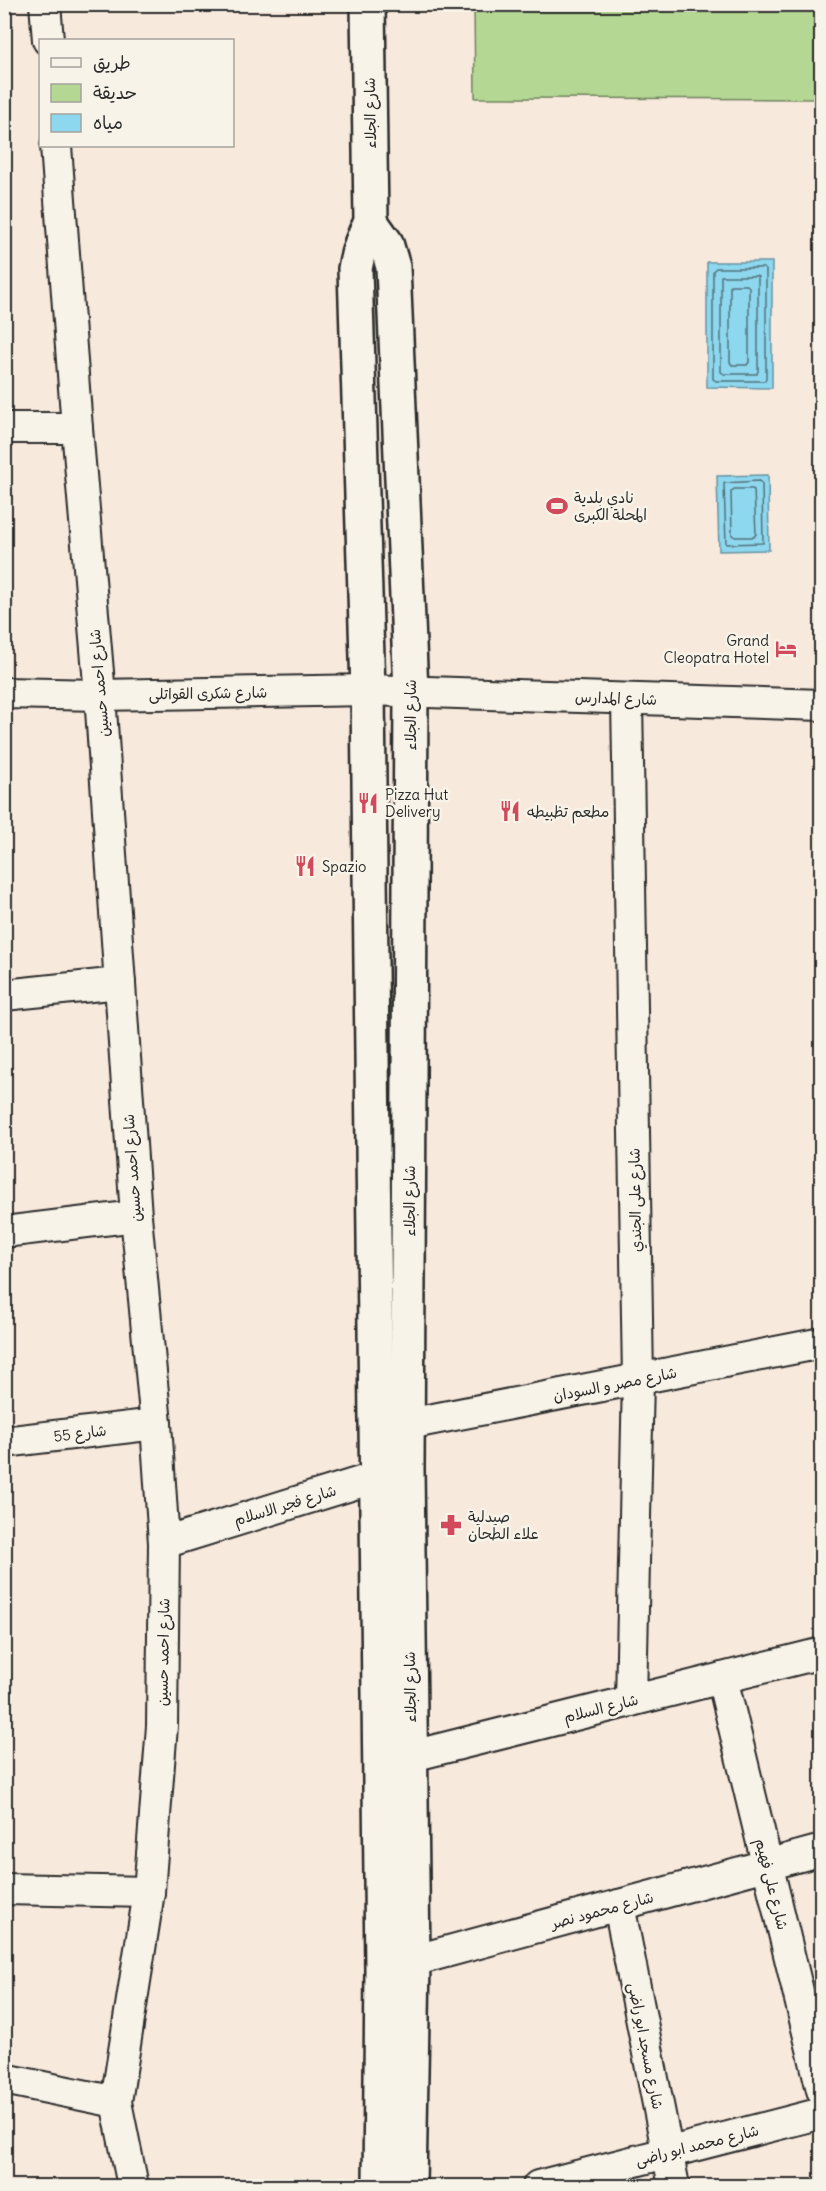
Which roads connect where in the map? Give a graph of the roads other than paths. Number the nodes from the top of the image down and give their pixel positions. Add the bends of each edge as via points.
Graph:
1 (45, 4) edge
2 (368, 4) edge
3 (48, 39) edge
4 (56, 147) edge
5 (371, 222) junction
6 (4, 428) edge
7 (77, 428) junction
8 (368, 690) junction
9 (411, 691) junction
10 (4, 693) edge
11 (100, 695) junction
12 (627, 699) junction
13 (822, 705) edge
14 (120, 983) junction
15 (4, 995) edge
16 (136, 1216) junction
17 (4, 1232) edge
18 (822, 1343) edge
19 (638, 1379) junction
20 (156, 1424) junction
21 (408, 1424) junction
22 (4, 1442) edge
23 (407, 1468) junction
24 (376, 1476) junction
25 (164, 1543) junction
26 (822, 1653) edge
27 (722, 1678) junction
28 (632, 1701) junction
29 (395, 1760) junction
30 (822, 1850) edge
31 (767, 1864) junction
32 (4, 1888) edge
33 (149, 1892) junction
34 (619, 1905) junction
35 (398, 1966) junction
36 (4, 2079) edge
37 (822, 2090) edge
38 (116, 2102) junction
39 (822, 2113) edge
40 (667, 2152) junction
41 (133, 2187) edge
42 (380, 2187) edge
43 (409, 2187) edge
44 (538, 2187) edge
45 (674, 2187) edge

1 - 3 street
2 - 5 street, شارع الجلاء
4 - 7 street, شارع احمد حسين
5 - 8 street, شارع الجلاء via 357,252 355,269
5 - 9 street, شارع الجلاء via 386,243 393,267
6 - 7 street
7 - 11 street, شارع احمد حسين
8 - 9 street, شارع شكرى القواتلى
8 - 11 street, شارع شكرى القواتلى
8 - 24 street, شارع الجلاء
9 - 12 street, شارع المدارس
9 - 21 street, شارع الجلاء
10 - 11 street, شارع شكرى القواتلى
11 - 14 street, شارع احمد حسين
12 - 13 street, شارع المدارس
12 - 19 street, شارع على الجندي
14 - 15 street
14 - 16 street, شارع احمد حسين
16 - 17 street
16 - 20 street, شارع احمد حسين
18 - 19 street, شارع مصر و السودان
19 - 21 street, شارع مصر و السودان
19 - 28 street, شارع على الجندي
20 - 22 street, شارع 55
20 - 25 street, شارع احمد حسين
21 - 23 street, شارع الجلاء
23 - 24 street, شارع فجر الاسلام
23 - 29 street, شارع الجلاء
24 - 25 street, شارع فجر الاسلام
24 - 29 street, شارع الجلاء
25 - 33 street, شارع احمد حسين via 162,1726
26 - 27 street, شارع السلام
27 - 28 street, شارع السلام
27 - 31 street, شارع على فهيم
28 - 29 street, شارع السلام
29 - 35 street, شارع الجلاء
30 - 31 street, شارع محمود نصر
31 - 34 street, شارع محمود نصر
31 - 37 street, شارع على فهيم
32 - 33 street
33 - 38 street, شارع احمد حسين
34 - 35 street, شارع محمود نصر
34 - 40 street, شارع مسجد ابو راضى
35 - 42 street, شارع الجلاء
35 - 43 street, شارع الجلاء
36 - 38 street
38 - 41 street, شارع احمد حسين
39 - 40 street, شارع محمد ابو راضى
40 - 44 street, شارع محمد ابو راضى
40 - 45 street, شارع مسجد ابو راضى

